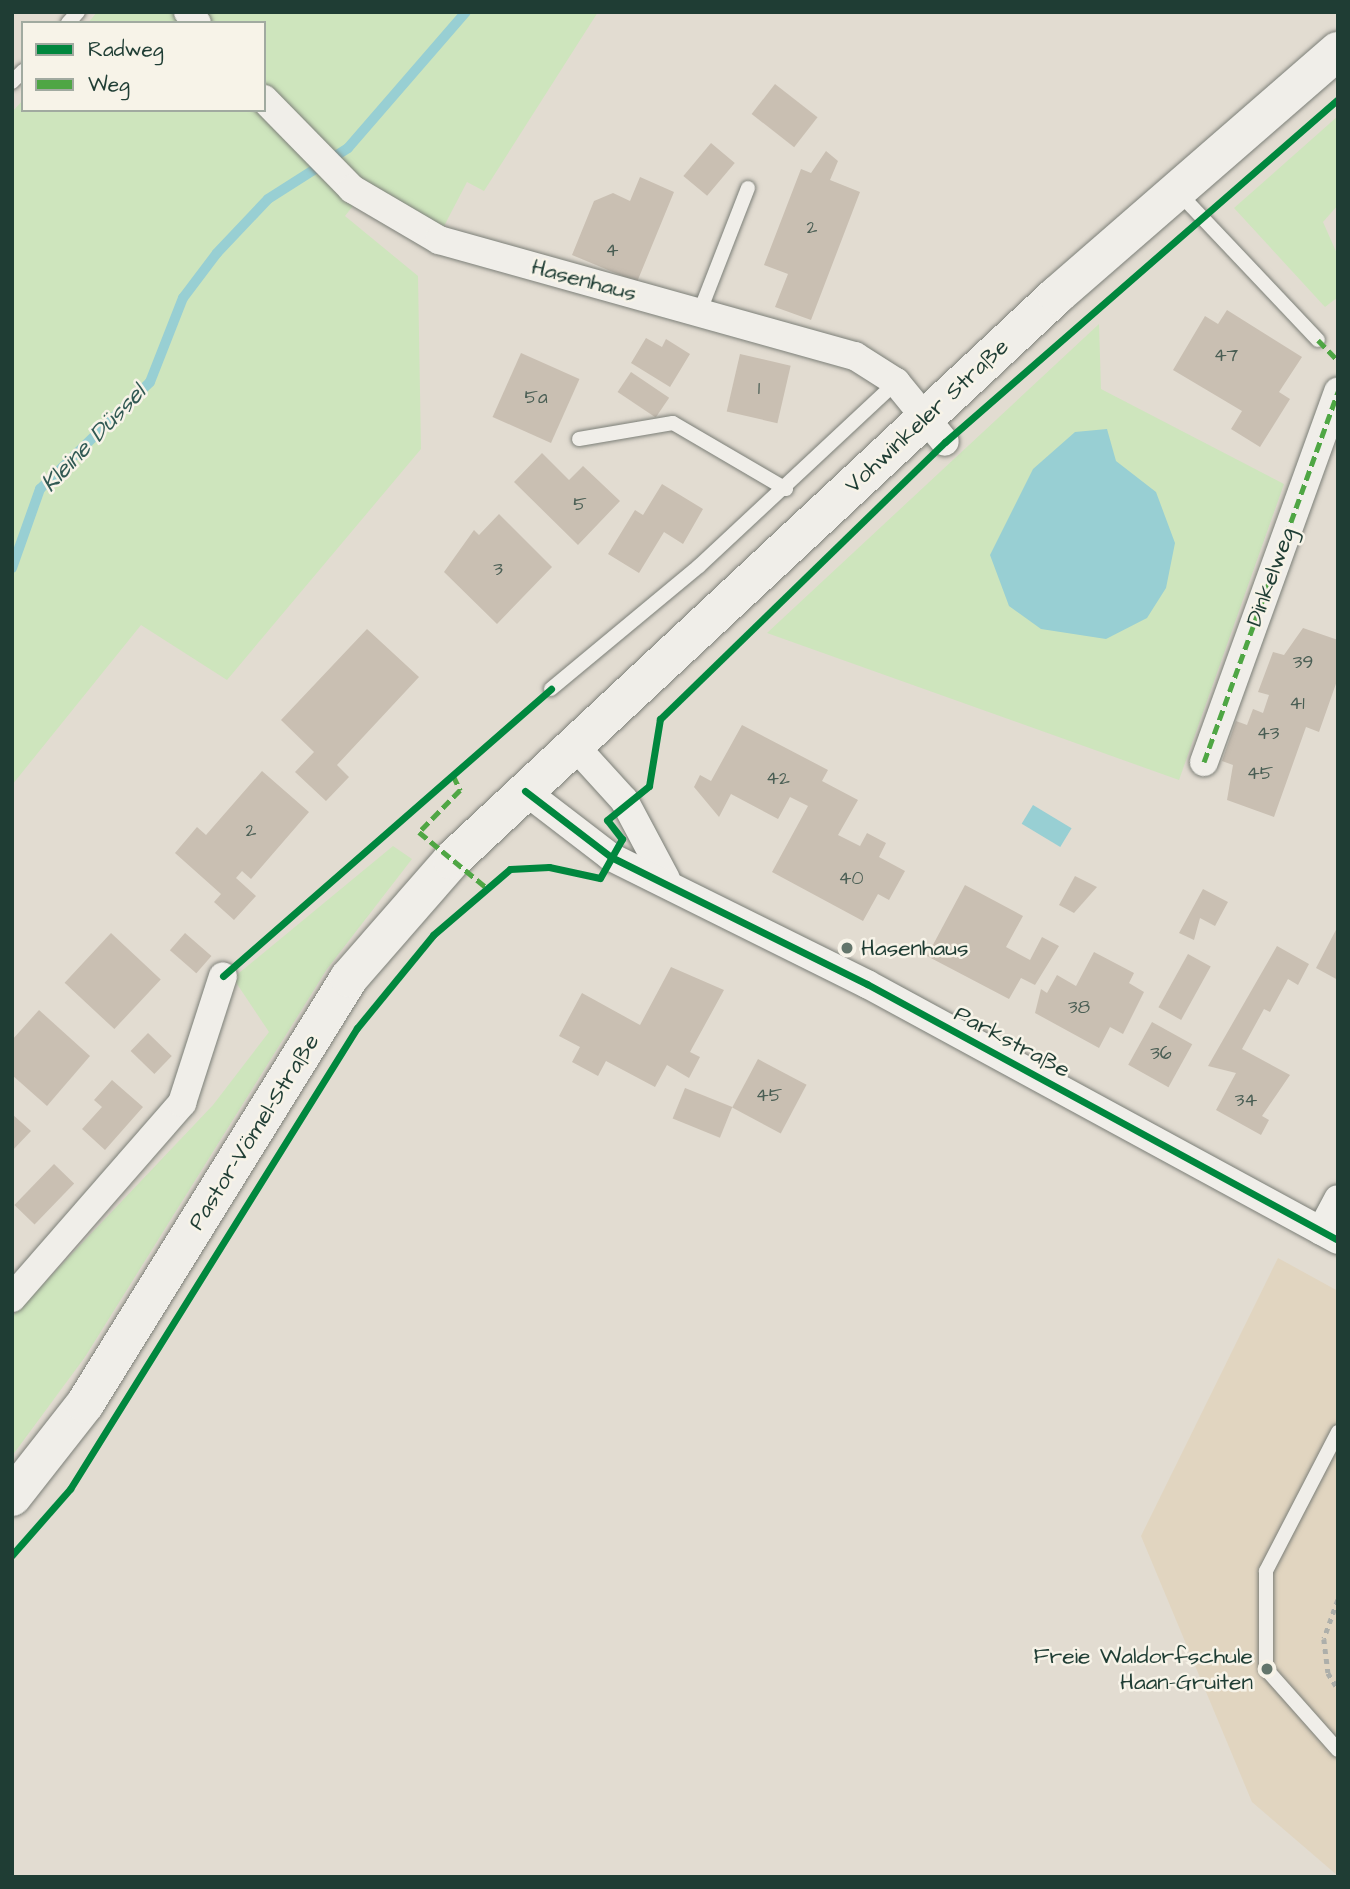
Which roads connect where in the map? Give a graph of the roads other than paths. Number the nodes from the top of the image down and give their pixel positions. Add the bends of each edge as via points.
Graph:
1 (1338, 51) edge
2 (266, 101) edge
3 (748, 188) dead end
4 (1177, 190) junction
5 (700, 312) junction
6 (1318, 340) dead end
7 (896, 382) junction
8 (1338, 391) edge
9 (934, 431) junction
10 (579, 439) dead end
11 (786, 489) junction
12 (551, 689) dead end
13 (573, 744) junction
14 (1204, 762) dead end
15 (525, 791) junction
16 (666, 879) junction
17 (223, 976) dead end
18 (1338, 1199) edge
19 (1329, 1236) edge
20 (12, 1298) edge
21 (1338, 1432) edge
22 (12, 1497) edge
23 (1338, 1750) edge

1 - 4 main road, Vohwinkeler Straße
2 - 5 street, Hasenhaus via 352,189 439,240
3 - 5 lane
4 - 6 lane
4 - 9 main road, Vohwinkeler Straße
5 - 7 street, Hasenhaus via 855,356
7 - 9 street, Hasenhaus
7 - 11 lane, Vohwinkeler Straße
8 - 14 street, Dinkelweg
9 - 13 main road, Vohwinkeler Straße
10 - 11 lane via 673,423
11 - 12 lane, Vohwinkeler Straße
13 - 15 main road, Vohwinkeler Straße
13 - 16 street via 624,800
15 - 16 street, Parkstraße via 611,857
15 - 22 main road, Pastor-Vömel-Straße via 452,860 349,978 85,1404
16 - 19 street, Parkstraße
17 - 20 street via 182,1103
18 - 19 street, Parkstraße
21 - 23 lane via 1266,1572 1266,1670

